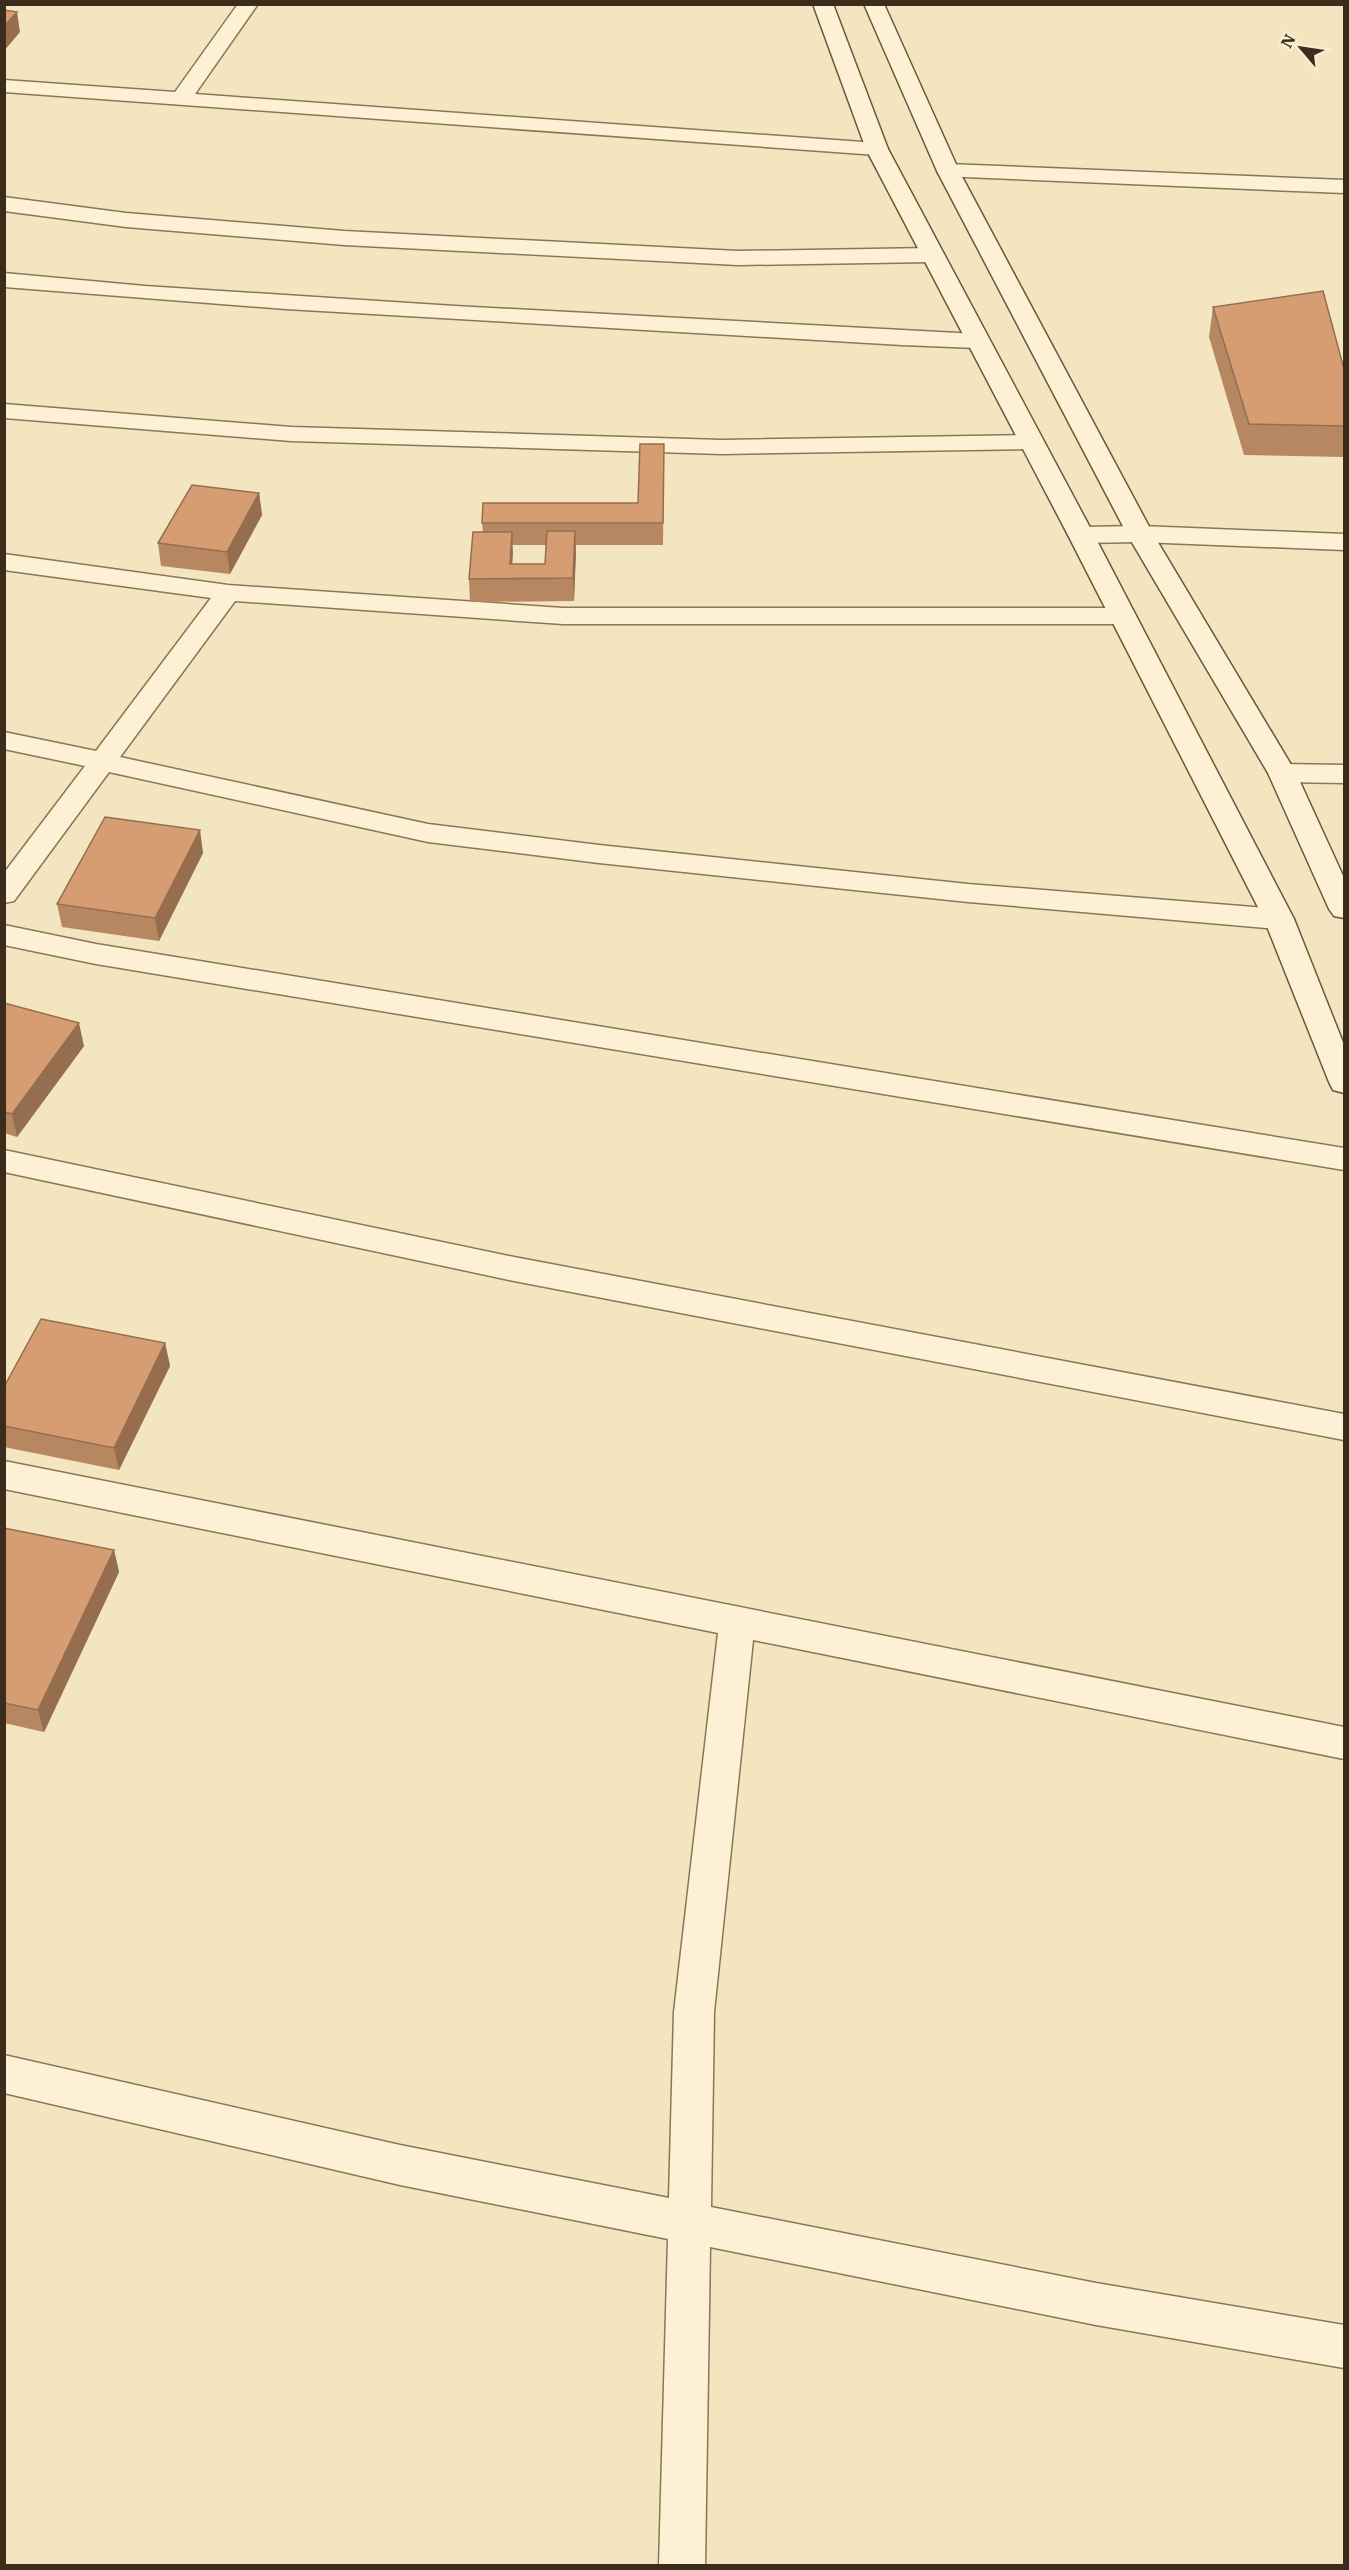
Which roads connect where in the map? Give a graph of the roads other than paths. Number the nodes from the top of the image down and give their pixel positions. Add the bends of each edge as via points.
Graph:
1 (248, 4) edge
2 (823, 4) edge
3 (874, 4) edge
4 (4, 86) edge
5 (181, 99) junction
6 (877, 149) junction
7 (948, 171) junction
8 (1344, 188) edge
9 (4, 204) edge
10 (931, 255) junction
11 (4, 280) edge
12 (977, 341) junction
13 (4, 411) edge
14 (1030, 442) junction
15 (1140, 534) junction
16 (1081, 535) junction
17 (1344, 542) edge
18 (4, 562) edge
19 (228, 593) junction
20 (1123, 616) junction
21 (4, 740) edge
22 (102, 762) junction
23 (1282, 773) junction
24 (1344, 774) edge
25 (4, 894) edge
26 (1344, 909) edge
27 (1279, 919) junction
28 (4, 936) edge
29 (1344, 1082) edge
30 (1344, 1159) edge
31 (4, 1161) edge
32 (1344, 1427) edge
33 (4, 1475) edge
34 (737, 1622) junction
35 (1344, 1743) edge
36 (4, 2074) edge
37 (690, 2223) junction
38 (1344, 2347) edge
39 (682, 2565) edge

1 - 5 street
2 - 6 street
3 - 7 street
4 - 5 street
5 - 6 street
6 - 10 street
7 - 8 street
7 - 15 street
9 - 10 street via 126,220 344,238 738,258
10 - 12 street
11 - 12 street via 112,291 496,316
12 - 14 street
13 - 14 street via 291,434 710,447
14 - 16 street
15 - 16 street
15 - 17 street
15 - 23 street
16 - 20 street
18 - 19 street
19 - 20 street via 563,615
19 - 22 street
20 - 27 street
21 - 22 street
22 - 25 street
22 - 27 street via 428,832 611,856 932,889
23 - 24 street
23 - 26 street
27 - 29 street
28 - 30 street
31 - 32 street via 514,1269
33 - 34 street
34 - 35 street
34 - 37 street via 694,2012
36 - 37 street via 400,2165
37 - 38 street via 1096,2304
37 - 39 street

